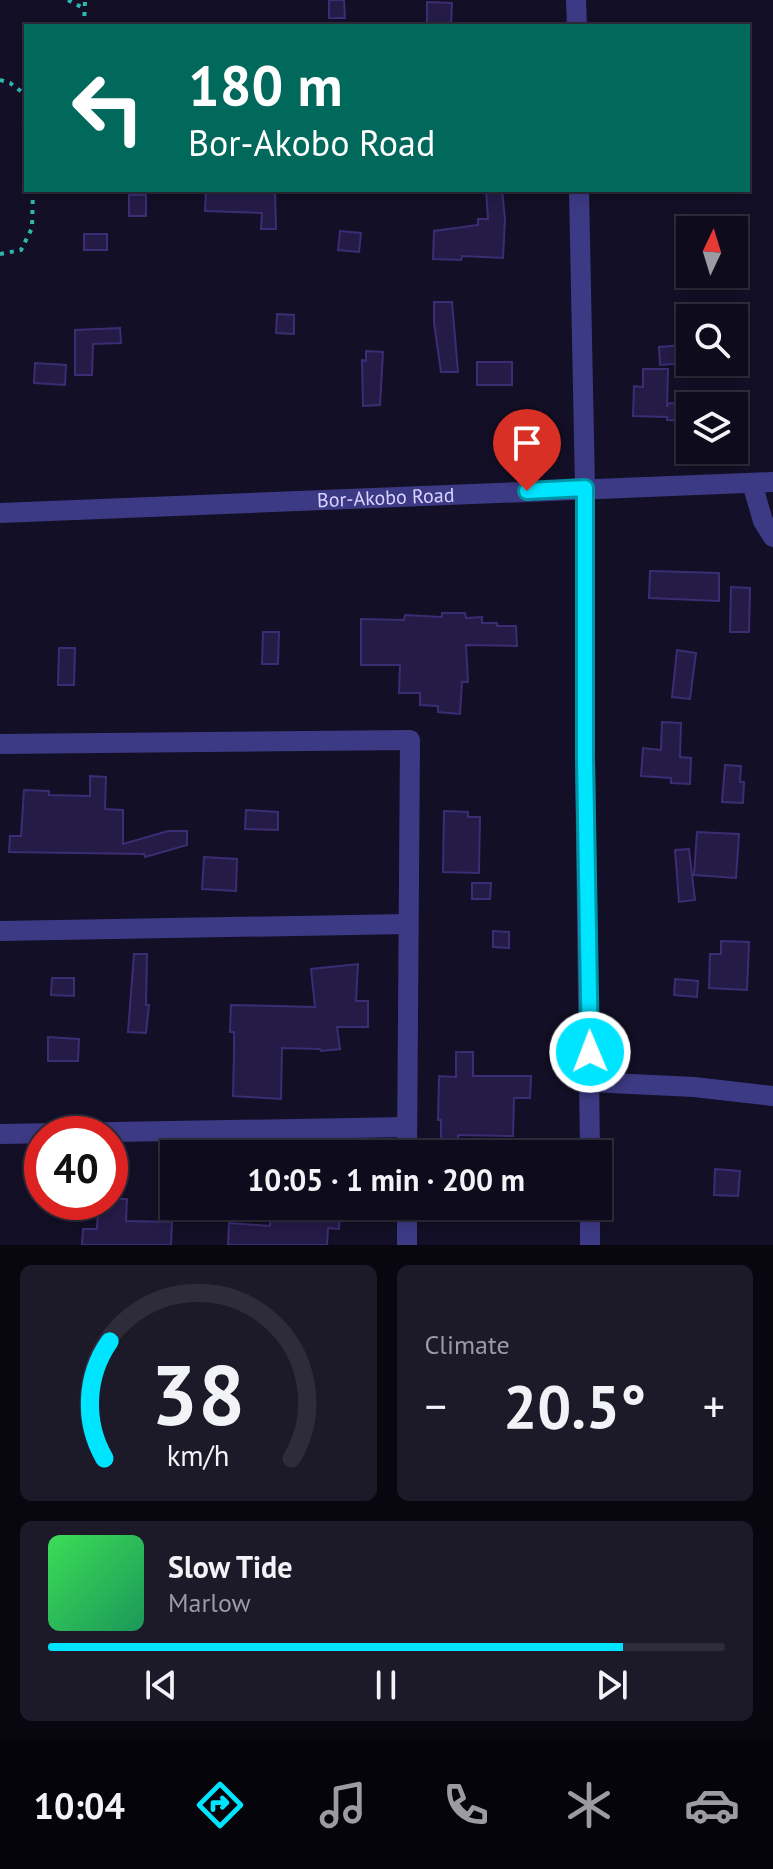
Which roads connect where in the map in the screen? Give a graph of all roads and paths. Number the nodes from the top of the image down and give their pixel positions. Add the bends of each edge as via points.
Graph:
1 (68, 0) edge
2 (85, 0) edge
3 (576, 0) edge
4 (85, 9) junction
5 (84, 24) edge
6 (577, 24) edge
7 (0, 80) edge
8 (24, 94) edge
9 (33, 192) edge
10 (579, 192) edge
11 (0, 254) edge
12 (763, 482) edge
13 (585, 488) junction
14 (0, 513) edge
15 (773, 537) edge
16 (0, 744) edge
17 (408, 924) junction
18 (0, 931) edge
19 (590, 1082) junction
20 (773, 1096) edge
21 (407, 1127) junction
22 (0, 1134) edge
23 (407, 1140) edge
24 (590, 1140) edge
25 (407, 1220) edge
26 (590, 1220) edge
27 (407, 1245) edge
28 (590, 1245) edge

1 - 4 path
2 - 4 path
3 - 6 street
4 - 5 path
7 - 8 path
9 - 11 path via 32,228 21,250
10 - 13 street
12 - 13 street, Bor-Akobo Road
12 - 15 street via 763,521
13 - 14 street, Bor-Akobo Road
13 - 19 street
16 - 17 street via 410,740
17 - 18 street
17 - 21 street
19 - 20 street
19 - 24 street
21 - 22 street
21 - 23 street
25 - 27 street
26 - 28 street

